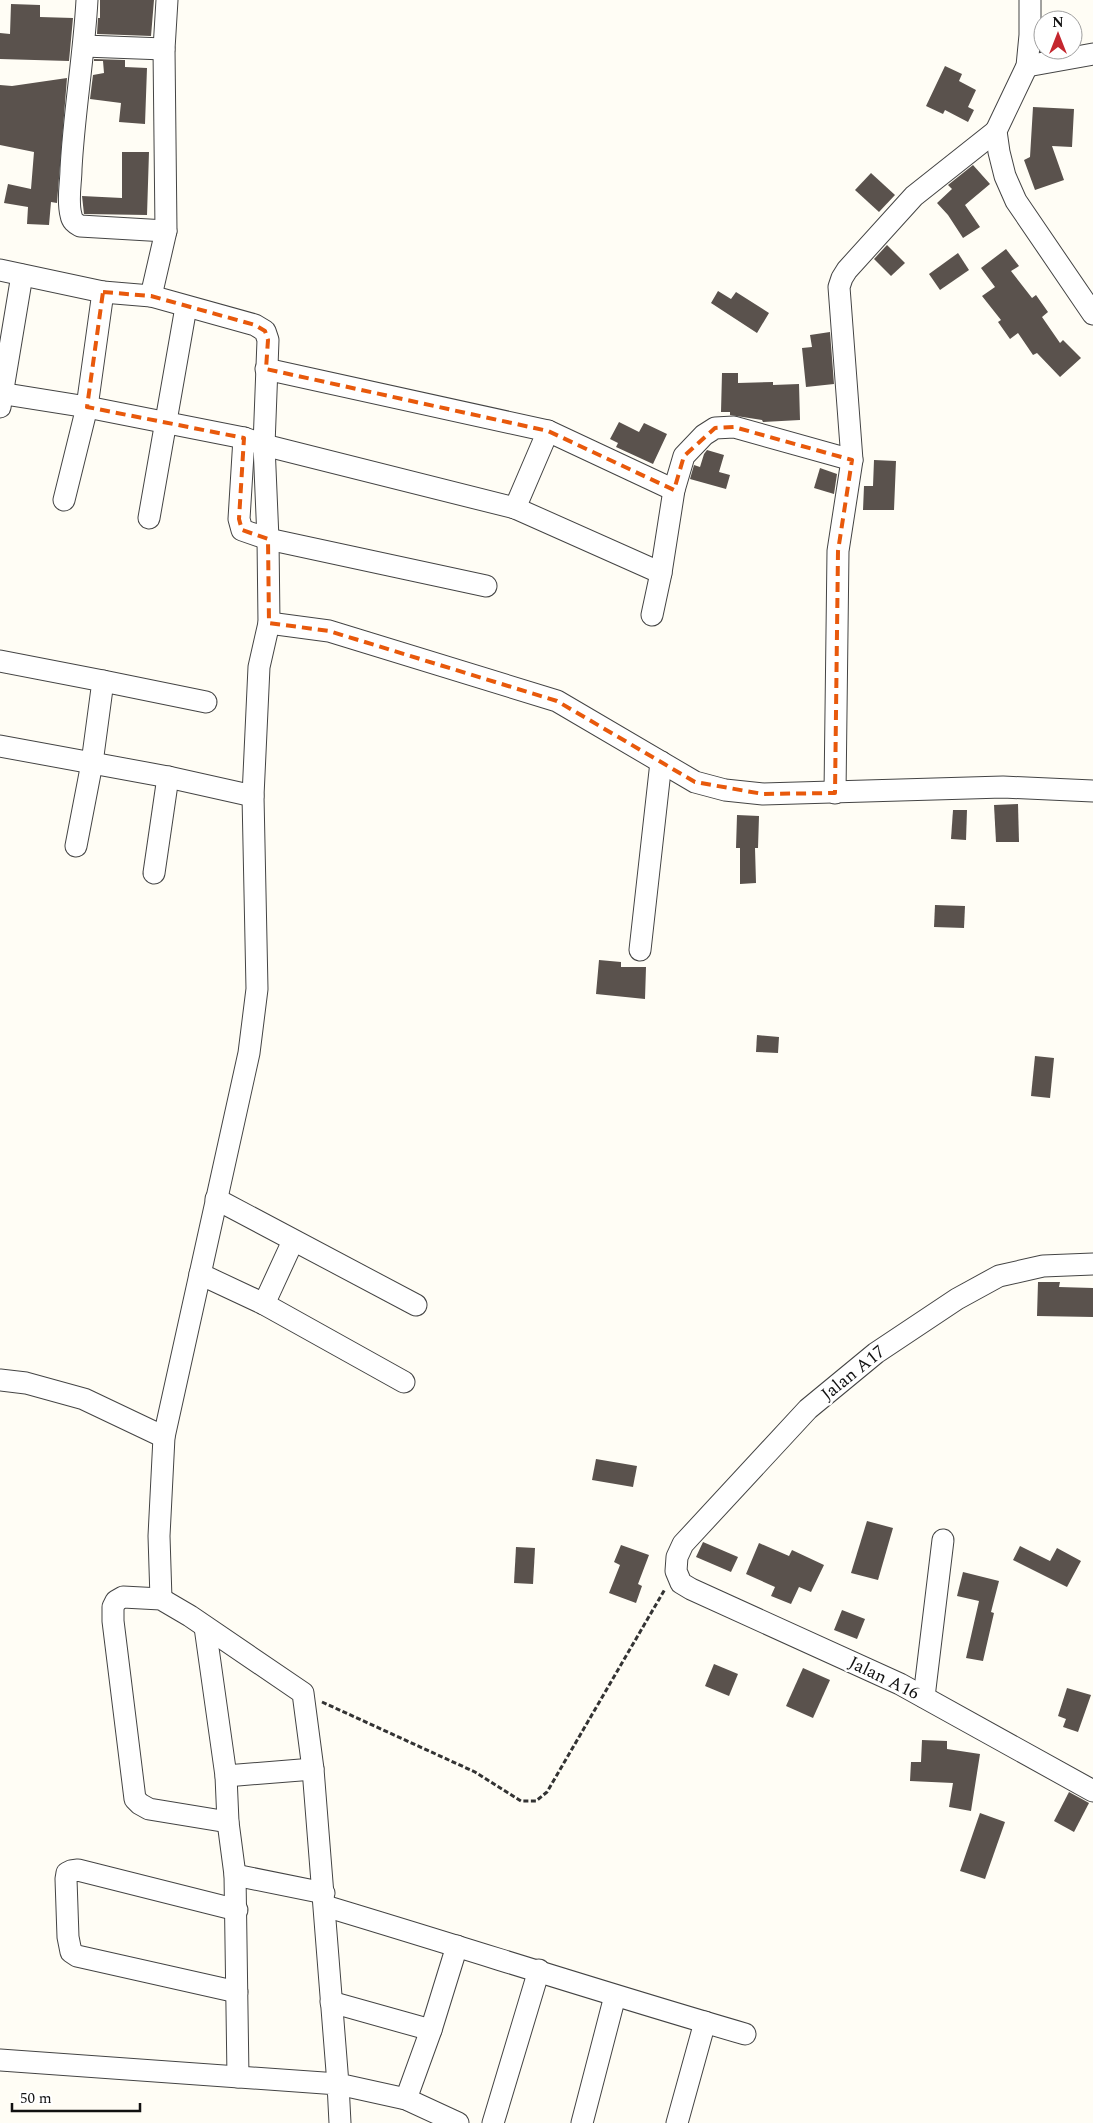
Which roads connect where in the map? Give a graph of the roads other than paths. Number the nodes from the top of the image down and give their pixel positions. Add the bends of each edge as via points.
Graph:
1 (87, 0) edge
2 (167, 0) edge
3 (1030, 0) edge
4 (84, 46) junction
5 (164, 49) junction
6 (1093, 54) edge
7 (1027, 66) junction
8 (996, 131) junction
9 (166, 231) junction
10 (0, 270) edge
11 (22, 275) junction
12 (1084, 286) edge
13 (103, 292) junction
14 (151, 296) junction
15 (186, 307) junction
16 (1093, 314) edge
17 (266, 369) junction
18 (1, 398) edge
19 (87, 407) junction
20 (166, 423) junction
21 (548, 431) junction
22 (254, 442) junction
23 (852, 460) junction
24 (674, 490) junction
25 (64, 500) dead end
26 (515, 508) junction
27 (148, 518) dead end
28 (268, 539) junction
29 (661, 573) junction
30 (486, 586) dead end
31 (652, 615) dead end
32 (269, 623) junction
33 (0, 661) edge
34 (103, 681) junction
35 (206, 702) dead end
36 (0, 746) edge
37 (661, 762) junction
38 (92, 763) junction
39 (168, 777) junction
40 (1093, 791) edge
41 (835, 793) junction
42 (253, 796) junction
43 (76, 846) dead end
44 (154, 873) dead end
45 (640, 950) dead end
46 (216, 1199) junction
47 (294, 1240) junction
48 (1093, 1264) edge
49 (200, 1274) junction
50 (264, 1304) junction
51 (416, 1305) dead end
52 (0, 1380) edge
53 (404, 1382) dead end
54 (164, 1437) junction
55 (942, 1540) dead end
56 (676, 1571) joint
57 (161, 1599) junction
58 (206, 1627) junction
59 (924, 1697) junction
60 (313, 1769) junction
61 (226, 1776) junction
62 (1093, 1791) edge
63 (228, 1822) junction
64 (235, 1875) junction
65 (324, 1899) junction
66 (236, 1910) junction
67 (457, 1946) junction
68 (539, 1970) junction
69 (237, 1992) junction
70 (615, 1996) junction
71 (331, 2002) junction
72 (705, 2022) junction
73 (431, 2030) junction
74 (745, 2034) dead end
75 (0, 2060) edge
76 (238, 2077) junction
77 (338, 2084) junction
78 (406, 2099) junction
79 (340, 2123) edge
80 (458, 2123) edge
81 (493, 2123) edge
82 (582, 2123) edge
83 (677, 2123) edge

1 - 4 street
2 - 5 street
3 - 7 street
4 - 5 street
4 - 9 street via 72,153 71,216 80,226
5 - 9 street
6 - 7 street
7 - 8 street
8 - 12 street via 1005,176 1016,201
8 - 23 street via 914,196 842,278
9 - 14 street
10 - 11 street
11 - 13 street
11 - 18 street
12 - 16 street
13 - 14 street
13 - 19 street
14 - 15 street
15 - 17 street via 255,325 265,331 268,340
15 - 20 street
17 - 21 street
17 - 22 street
18 - 19 street
19 - 20 street
19 - 25 street
20 - 22 street
20 - 27 street
21 - 24 street
21 - 26 street
22 - 26 street
22 - 28 street
22 - 28 street via 240,525 242,530
23 - 24 street via 734,427 714,428 684,456
23 - 41 street via 838,551
24 - 29 street
26 - 29 street
28 - 30 street
28 - 32 street
29 - 31 street
32 - 37 street via 329,631 557,701
32 - 42 street via 259,666
33 - 34 street
34 - 35 street
34 - 38 street
36 - 38 street
37 - 41 street via 695,782 725,790 763,794
37 - 45 street
38 - 39 street
38 - 43 street
39 - 42 street
39 - 44 street
40 - 41 street via 1003,787
42 - 46 street via 257,989 249,1053
46 - 47 street
46 - 49 street
47 - 50 street
47 - 51 street
48 - 56 street, Jalan A17 via 1043,1266 999,1276 957,1299 876,1353 808,1409 709,1514 683,1544 677,1557
49 - 50 street
49 - 54 street
50 - 53 street
52 - 54 street via 26,1383 84,1399
54 - 57 street via 159,1536
55 - 59 street
56 - 59 street, Jalan A16 via 681,1583 691,1589
57 - 58 street
57 - 63 street via 123,1597 113,1607 136,1799 148,1809
58 - 60 street via 303,1694
58 - 61 street
59 - 62 street, Jalan A16
60 - 61 street
60 - 65 street
61 - 63 street
63 - 64 street
64 - 65 street
64 - 66 street
65 - 67 street
65 - 71 street
66 - 69 street
66 - 69 street via 78,1870 67,1873 68,1945 71,1952
67 - 68 street
67 - 73 street
68 - 70 street
68 - 81 street
69 - 76 street
70 - 72 street
70 - 82 street
71 - 73 street
71 - 77 street
72 - 74 street
72 - 83 street
73 - 78 street
75 - 76 street
76 - 77 street
77 - 78 street
77 - 79 street
78 - 80 street

